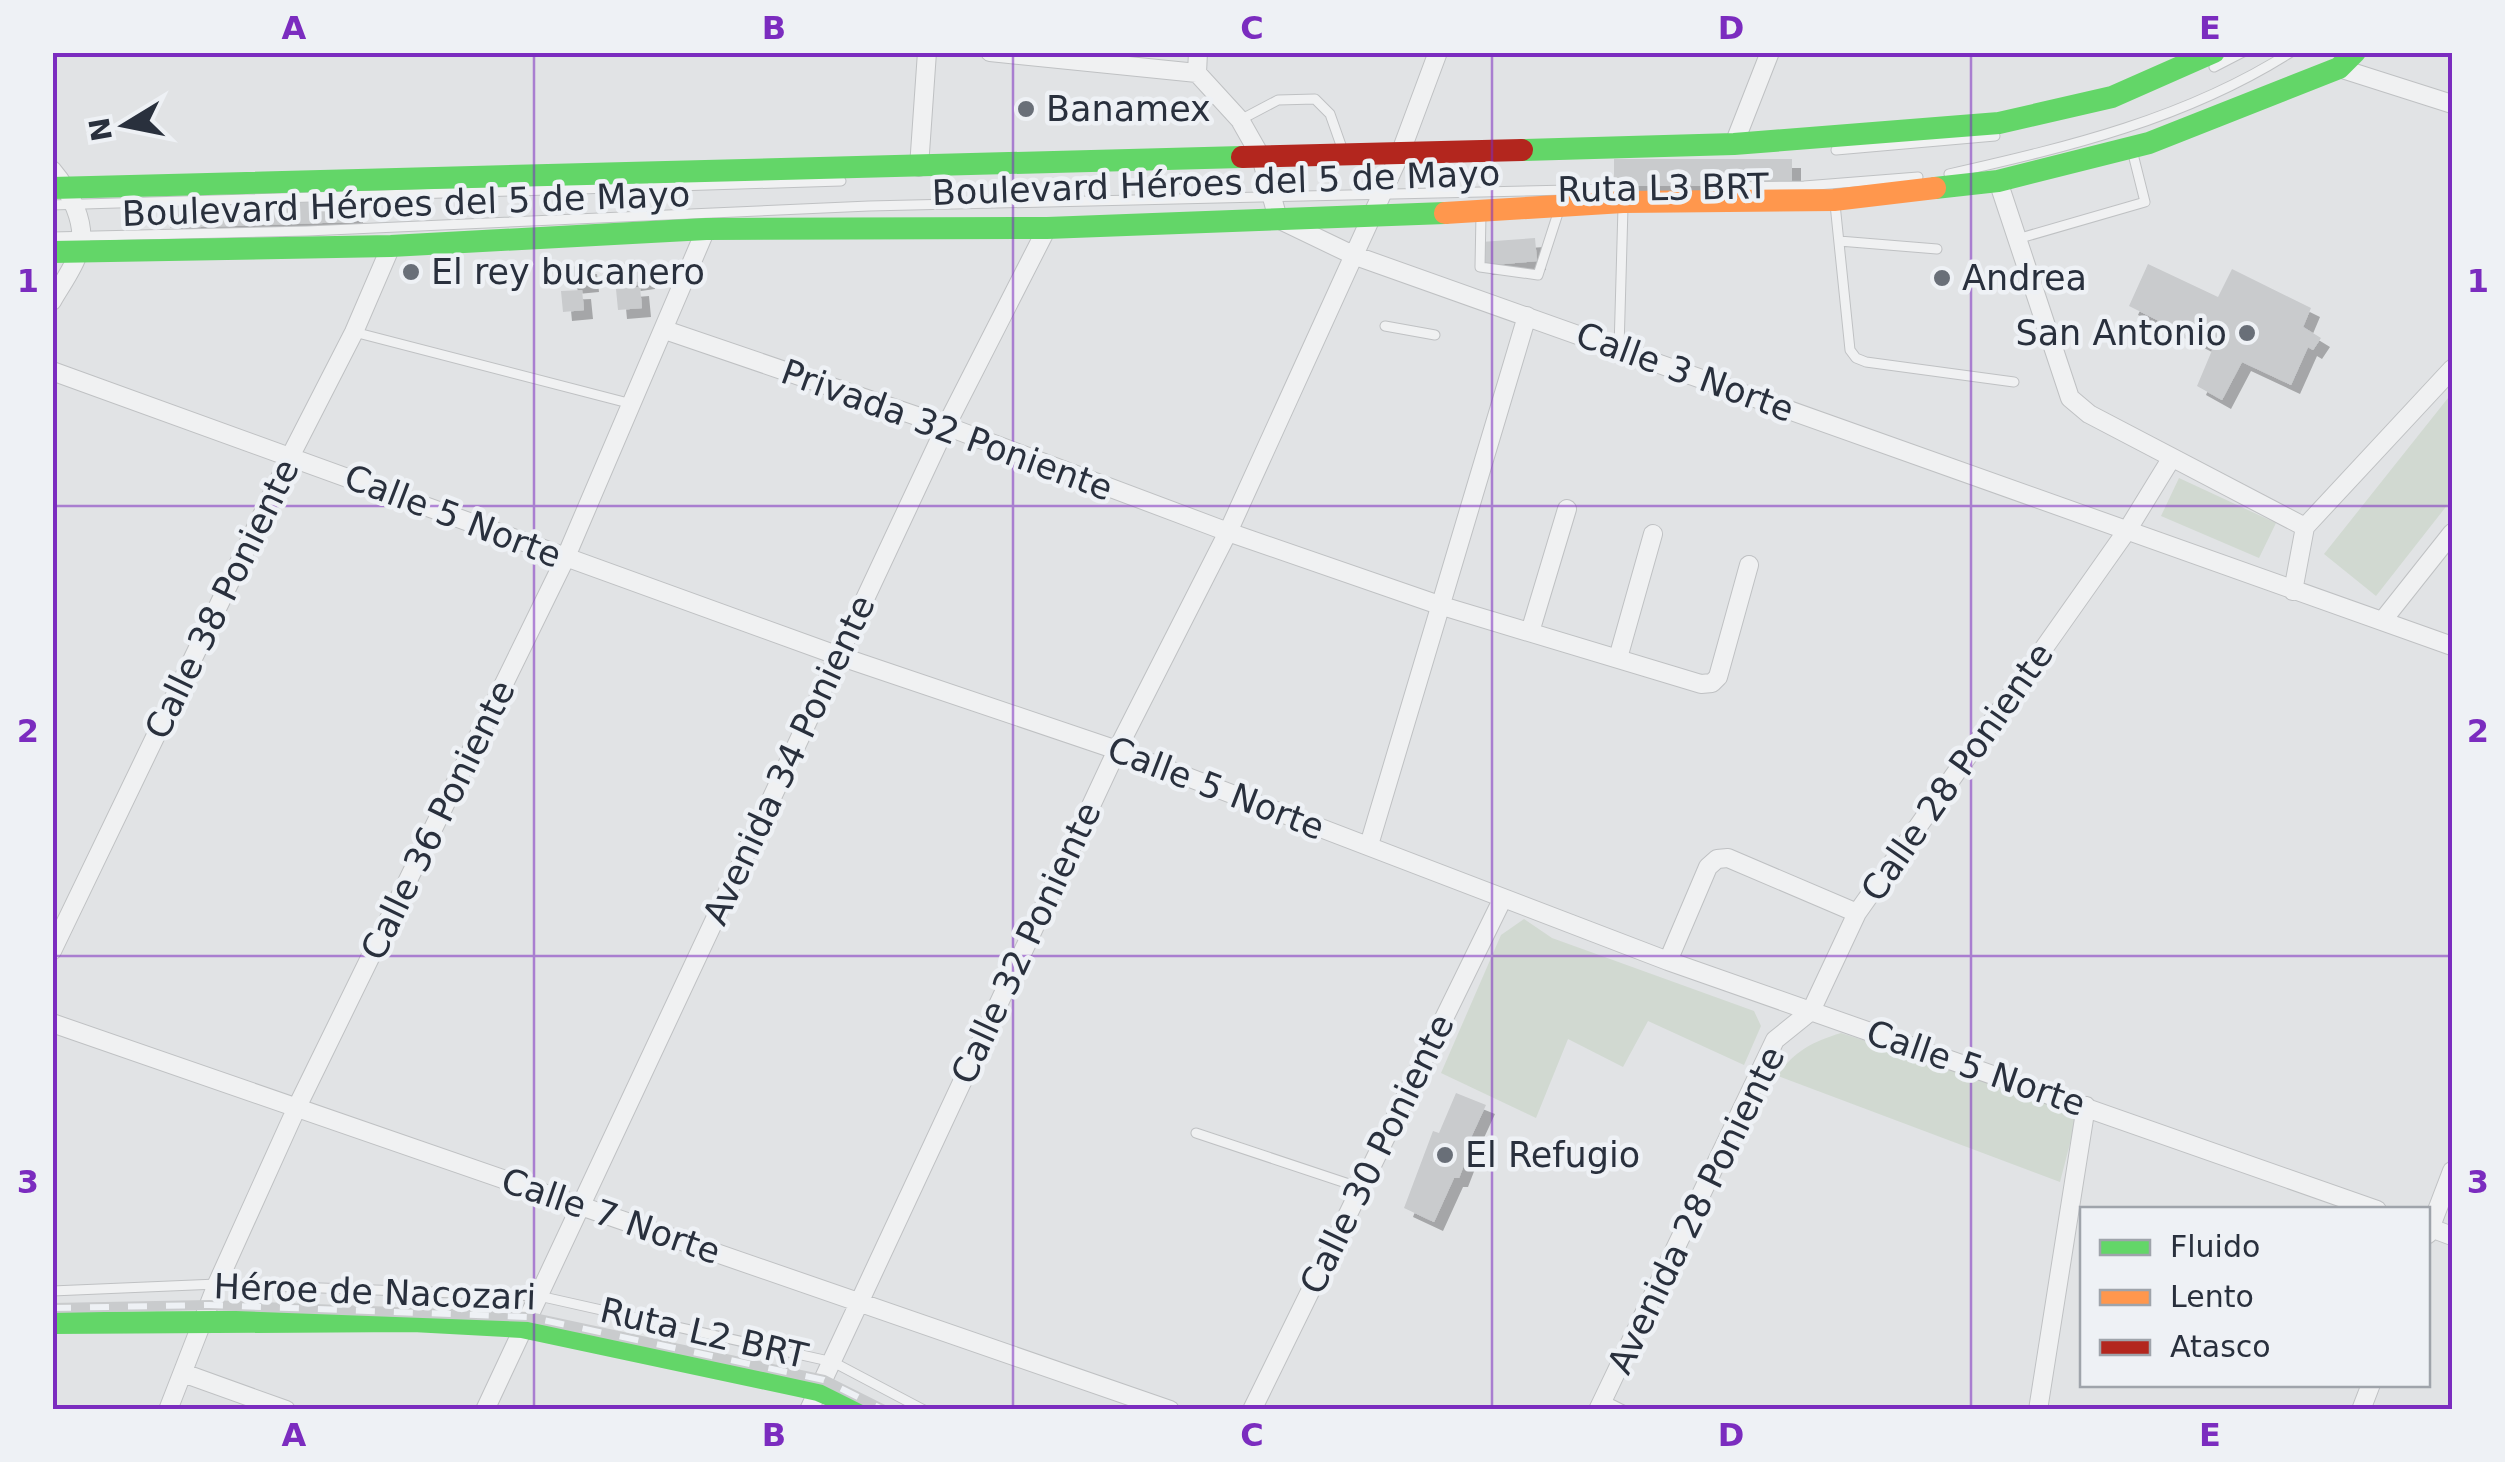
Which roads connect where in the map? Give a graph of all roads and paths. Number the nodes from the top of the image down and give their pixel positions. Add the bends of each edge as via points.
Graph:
1 (928, 52) edge
2 (990, 52) edge
3 (1198, 52) edge
4 (1438, 52) edge
5 (1770, 52) edge
6 (2214, 52) edge
7 (2243, 52) edge
8 (2291, 52) edge
9 (2364, 52) edge
10 (2347, 60) edge
11 (1197, 73) junction
12 (2200, 74) dead end
13 (2163, 87) dead end
14 (2452, 104) edge
15 (2089, 115) dead end
16 (1240, 120) junction
17 (2036, 127) dead end
18 (1734, 144) junction
19 (2132, 147) junction
20 (1826, 150) dead end
21 (1767, 154) dead end
22 (1344, 155) junction
23 (1398, 157) junction
24 (1262, 160) junction
25 (919, 172) junction
26 (1945, 174) dead end
27 (1928, 176) dead end
28 (861, 180) dead end
29 (1998, 181) junction
30 (1725, 188) dead end
31 (60, 191) edge
32 (1380, 194) junction
33 (1270, 196) junction
34 (1625, 196) junction
35 (1834, 200) junction
36 (1560, 206) junction
37 (1481, 211) junction
38 (1370, 218) junction
39 (1278, 219) junction
40 (1047, 228) junction
41 (706, 229) junction
42 (52, 238) edge
43 (2017, 239) junction
44 (1838, 241) junction
45 (80, 244) junction
46 (390, 246) junction
47 (1937, 249) dead end
48 (52, 252) edge
49 (1353, 254) junction
50 (52, 301) edge
51 (1527, 316) junction
52 (1385, 326) dead end
53 (665, 330) junction
54 (354, 332) junction
55 (1435, 335) dead end
56 (1619, 349) junction
57 (2452, 369) edge
58 (52, 370) edge
59 (2014, 382) dead end
60 (632, 404) junction
61 (946, 426) junction
62 (291, 456) junction
63 (2171, 459) junction
64 (1567, 509) dead end
65 (2305, 526) junction
66 (2128, 529) junction
67 (1228, 532) junction
68 (2452, 533) edge
69 (1654, 534) dead end
70 (566, 558) junction
71 (1749, 566) dead end
72 (2294, 591) junction
73 (1438, 605) junction
74 (2383, 620) junction
75 (1530, 632) junction
76 (2452, 646) edge
77 (839, 656) junction
78 (1618, 658) junction
79 (1116, 750) junction
80 (1369, 846) junction
81 (1503, 898) junction
82 (1857, 913) junction
83 (52, 951) edge
84 (1668, 961) junction
85 (1810, 1011) junction
86 (52, 1023) edge
87 (2086, 1106) junction
88 (298, 1107) junction
89 (1196, 1132) dead end
90 (2452, 1171) edge
91 (1361, 1188) junction
92 (579, 1205) junction
93 (2369, 1207) edge
94 (2430, 1225) edge
95 (216, 1284) junction
96 (52, 1291) edge
97 (539, 1296) junction
98 (859, 1302) junction
99 (202, 1320) junction
100 (52, 1324) edge
101 (522, 1327) junction
102 (833, 1362) junction
103 (184, 1374) junction
104 (814, 1400) edge
105 (1600, 1405) edge
106 (168, 1410) edge
107 (286, 1410) edge
108 (485, 1410) edge
109 (864, 1410) edge
110 (924, 1410) edge
111 (1170, 1410) edge
112 (1252, 1410) edge
113 (1624, 1410) edge
114 (2038, 1410) edge

1 - 25 street
2 - 11 street
3 - 11 street
4 - 23 street, Calle 32 Poniente
5 - 18 street
6 - 18 main road, Boulevard Héroes del 5 de Mayo via 2112,97 1999,123
7 - 12 lane
8 - 26 lane via 2163,116 2080,144
9 - 10 main road, Boulevard Héroes del 5 de Mayo
10 - 14 street
10 - 19 main road, Boulevard Héroes del 5 de Mayo
11 - 16 street
13 - 15 lane
16 - 22 lane via 1278,100 1315,99 1330,114
16 - 24 street
17 - 20 lane via 1984,138
18 - 23 main road, Boulevard Héroes del 5 de Mayo
19 - 29 main road, Boulevard Héroes del 5 de Mayo
19 - 43 lane via 2145,202
21 - 23 lane, Ruta L3 BRT
22 - 23 main road, Boulevard Héroes del 5 de Mayo
22 - 24 main road, Boulevard Héroes del 5 de Mayo
23 - 24 lane, Ruta L3 BRT
23 - 32 street, Calle 32 Poniente
24 - 25 main road, Boulevard Héroes del 5 de Mayo
24 - 33 street
25 - 31 main road, Boulevard Héroes del 5 de Mayo
27 - 30 lane, Ruta L3 BRT
28 - 31 lane
29 - 35 main road, Boulevard Héroes del 5 de Mayo
29 - 43 street
31 - 45 street
32 - 33 lane, Ruta L3 BRT
32 - 34 lane, Ruta L3 BRT
32 - 38 street, Calle 32 Poniente
33 - 39 street
33 - 45 lane, Ruta L3 BRT via 869,206
34 - 35 main road, Boulevard Héroes del 5 de Mayo
34 - 36 main road, Boulevard Héroes del 5 de Mayo
34 - 56 lane
35 - 44 lane
36 - 37 main road, Boulevard Héroes del 5 de Mayo
36 - 37 lane via 1538,274 1480,267
37 - 38 main road, Boulevard Héroes del 5 de Mayo
38 - 39 main road, Boulevard Héroes del 5 de Mayo
38 - 49 street, Calle 32 Poniente
39 - 40 main road, Boulevard Héroes del 5 de Mayo
39 - 49 street, Calle 3 Norte
40 - 41 main road, Boulevard Héroes del 5 de Mayo
40 - 61 street, Avenida 34 Poniente
41 - 46 main road, Boulevard Héroes del 5 de Mayo
41 - 53 street, Calle 36 Poniente
42 - 45 lane, Ruta L3 BRT
43 - 63 street via 2070,398
44 - 47 lane
44 - 59 lane via 1856,358
45 - 46 main road, Boulevard Héroes del 5 de Mayo
45 - 48 main road, Boulevard Héroes del 5 de Mayo
45 - 50 street
46 - 54 street, Calle 38 Poniente
49 - 51 street, Calle 3 Norte
49 - 67 street, Calle 32 Poniente
51 - 56 street, Calle 3 Norte
51 - 73 street
52 - 55 lane
53 - 60 street, Calle 36 Poniente
53 - 61 street, Privada 32 Poniente
54 - 60 lane
54 - 62 street, Calle 38 Poniente
56 - 66 street, Calle 3 Norte
57 - 65 street
58 - 62 street, Calle 5 Norte
60 - 70 street, Calle 36 Poniente
61 - 67 street, Privada 32 Poniente
61 - 77 street, Avenida 34 Poniente
62 - 70 street, Calle 5 Norte
62 - 83 street, Calle 38 Poniente
63 - 65 street
63 - 66 street, Calle 28 Poniente
64 - 75 street
65 - 72 street
66 - 72 street, Calle 3 Norte
66 - 82 street, Calle 28 Poniente
67 - 73 street, Privada 32 Poniente
67 - 79 street, Calle 32 Poniente
68 - 74 street
69 - 78 street
70 - 77 street, Calle 5 Norte
70 - 88 street, Calle 36 Poniente
71 - 78 street, Privada 32 Poniente via 1712,683
72 - 74 street, Calle 3 Norte
73 - 75 street, Privada 32 Poniente
73 - 80 street
74 - 76 street, Calle 3 Norte
75 - 78 street, Privada 32 Poniente
77 - 79 street, Calle 5 Norte
77 - 92 street, Avenida 34 Poniente
79 - 80 street, Calle 5 Norte
79 - 98 street, Calle 32 Poniente
80 - 81 street, Calle 5 Norte
81 - 84 street, Calle 5 Norte
81 - 91 street, Calle 30 Poniente
82 - 84 street, Calle 28 Poniente via 1717,859
82 - 85 street, Avenida 28 Poniente
84 - 85 street, Calle 5 Norte
85 - 87 street, Calle 5 Norte
85 - 105 street, Avenida 28 Poniente via 1775,1040
86 - 88 street, Calle 7 Norte
87 - 93 street, Calle 5 Norte
87 - 114 street
88 - 92 street, Calle 7 Norte
88 - 95 street, Calle 36 Poniente
89 - 91 lane
90 - 94 street
91 - 112 street, Calle 30 Poniente
92 - 97 street, Avenida 34 Poniente
92 - 98 street, Calle 7 Norte
95 - 96 lane, Ruta L2 BRT
95 - 97 lane, Ruta L2 BRT
95 - 99 street, Calle 36 Poniente
97 - 101 street, Avenida 34 Poniente
97 - 102 lane, Ruta L2 BRT
98 - 102 street, Calle 32 Poniente
98 - 111 street, Calle 7 Norte
99 - 100 main road, Héroe de Nacozari
99 - 101 main road, Héroe de Nacozari
99 - 103 street, Calle 36 Poniente
101 - 104 main road, Héroe de Nacozari
101 - 108 street, Avenida 34 Poniente
102 - 104 street, Calle 32 Poniente
102 - 110 lane, Ruta L2 BRT
103 - 106 street, Calle 36 Poniente
103 - 107 street
104 - 109 main road, Héroe de Nacozari
105 - 113 lane

